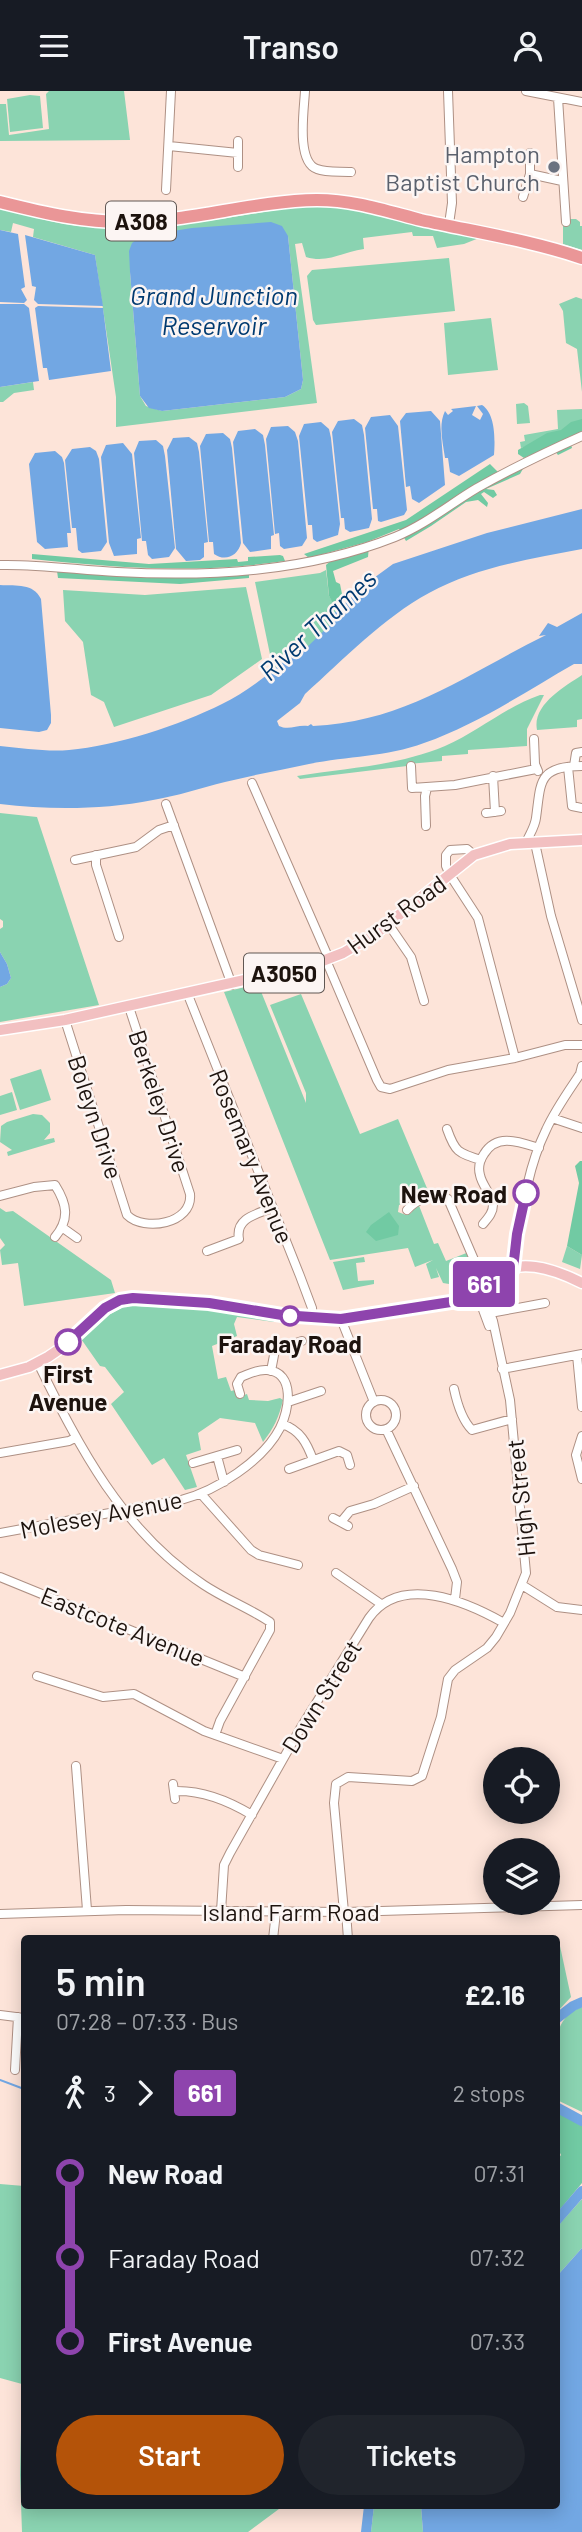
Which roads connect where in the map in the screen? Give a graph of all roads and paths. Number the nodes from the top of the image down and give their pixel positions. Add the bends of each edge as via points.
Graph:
1 (171, 91) edge
2 (305, 91) edge
3 (448, 91) edge
4 (526, 91) edge
5 (558, 98) junction
6 (582, 102) edge
7 (239, 141) dead end
8 (169, 146) junction
9 (238, 153) junction
10 (530, 153) dead end
11 (238, 167) dead end
12 (351, 172) dead end
13 (530, 174) junction
14 (562, 181) junction
15 (166, 191) dead end
16 (523, 197) dead end
17 (0, 202) edge
18 (566, 222) dead end
19 (449, 224) junction
20 (582, 258) edge
21 (582, 436) edge
22 (0, 565) edge
23 (534, 739) dead end
24 (582, 752) edge
25 (411, 766) dead end
26 (575, 766) edge
27 (536, 769) junction
28 (493, 776) junction
29 (544, 778) junction
30 (252, 783) dead end
31 (412, 787) junction
32 (427, 788) junction
33 (412, 798) dead end
34 (166, 804) dead end
35 (582, 808) edge
36 (494, 812) dead end
37 (173, 825) junction
38 (426, 826) dead end
39 (582, 840) edge
40 (530, 843) junction
41 (96, 855) junction
42 (474, 855) junction
43 (75, 860) dead end
44 (450, 874) junction
45 (389, 925) junction
46 (119, 937) dead end
47 (328, 960) junction
48 (232, 985) junction
49 (188, 995) junction
50 (424, 1001) dead end
51 (129, 1007) junction
52 (65, 1020) junction
53 (582, 1020) edge
54 (0, 1030) edge
55 (582, 1045) edge
56 (515, 1058) junction
57 (582, 1066) edge
58 (552, 1118) junction
59 (582, 1128) edge
60 (449, 1130) dead end
61 (539, 1148) junction
62 (481, 1160) junction
63 (0, 1195) edge
64 (272, 1208) junction
65 (407, 1210) dead end
66 (127, 1215) joint
67 (483, 1224) dead end
68 (63, 1227) junction
69 (55, 1237) dead end
70 (77, 1238) dead end
71 (207, 1251) dead end
72 (517, 1268) junction
73 (582, 1283) edge
74 (480, 1289) junction
75 (545, 1303) dead end
76 (490, 1313) junction
77 (313, 1318) junction
78 (341, 1319) junction
79 (302, 1341) dead end
80 (498, 1351) junction
81 (579, 1355) edge
82 (38, 1363) junction
83 (502, 1369) junction
84 (271, 1371) junction
85 (0, 1375) edge
86 (454, 1389) dead end
87 (321, 1391) dead end
88 (240, 1394) dead end
89 (288, 1402) junction
90 (374, 1402) junction
91 (582, 1406) edge
92 (512, 1419) junction
93 (282, 1424) junction
94 (386, 1429) junction
95 (75, 1438) junction
96 (580, 1440) edge
97 (237, 1450) dead end
98 (0, 1453) edge
99 (217, 1456) junction
100 (313, 1460) junction
101 (193, 1463) dead end
102 (350, 1465) dead end
103 (289, 1469) dead end
104 (582, 1479) edge
105 (225, 1482) junction
106 (414, 1486) junction
107 (202, 1495) junction
108 (123, 1510) junction
109 (341, 1522) dead end
110 (0, 1533) edge
111 (298, 1565) dead end
112 (336, 1573) dead end
113 (0, 1577) edge
114 (522, 1585) junction
115 (455, 1599) junction
116 (381, 1604) junction
117 (582, 1609) edge
118 (504, 1623) junction
119 (37, 1676) dead end
120 (245, 1677) junction
121 (215, 1735) junction
122 (283, 1759) junction
123 (76, 1766) dead end
124 (174, 1792) dead end
125 (252, 1815) junction
126 (582, 1905) edge
127 (86, 1910) junction
128 (221, 1911) junction
129 (276, 1912) junction
130 (345, 1912) junction
131 (0, 1914) edge
132 (273, 1935) edge
133 (348, 1935) edge
134 (0, 2015) edge
135 (21, 2018) edge
136 (15, 2070) dead end

1 - 8 street
2 - 12 street via 303,154 316,169
3 - 19 street
4 - 5 street
5 - 6 street
5 - 14 street
7 - 9 street
8 - 9 street
8 - 15 street
9 - 11 street
10 - 13 street
13 - 14 street
13 - 16 street
14 - 18 street
17 - 19 highway, A308 via 75,219 122,222 283,202 349,202
19 - 20 highway, A308
21 - 22 street via 508,472 398,536 322,561 181,574
23 - 27 street
24 - 26 street via 576,753
25 - 31 street
26 - 29 street
26 - 35 street via 572,806
27 - 28 street
27 - 29 street
28 - 32 street
28 - 36 street
29 - 40 street
30 - 47 street
31 - 32 street
31 - 33 street
32 - 38 street
34 - 37 street
37 - 41 street via 135,847
37 - 48 street
39 - 40 main road, Hurst Road / A3050
40 - 42 main road, Hurst Road / A3050 via 494,847
40 - 53 street
41 - 43 street
41 - 46 street
42 - 44 main road, Hurst Road / A3050
42 - 44 street via 467,849 450,850 446,855
44 - 45 main road, Hurst Road / A3050
44 - 56 street via 478,918
45 - 47 main road, Hurst Road / A3050
45 - 50 street via 411,957
47 - 48 main road, Hurst Road / A3050
47 - 56 street via 382,1087 396,1088 448,1070
48 - 49 main road, Hurst Road / A3050
49 - 51 main road, Hurst Road / A3050
49 - 64 street, Rosemary Avenue
51 - 52 main road, Hurst Road / A3050
51 - 66 street, Berkeley Drive via 191,1201 178,1217 159,1224 138,1224
52 - 54 main road, Hurst Road / A3050
52 - 66 street, Boleyn Drive
55 - 56 street
57 - 58 street
58 - 59 street
58 - 61 street
60 - 62 street via 455,1149
61 - 62 street via 501,1141 490,1145
61 - 72 street via 523,1209
62 - 67 street via 480,1177 493,1203 493,1217
63 - 68 street via 55,1185 66,1212
64 - 71 street via 244,1220 239,1239
64 - 77 street, Rosemary Avenue
65 - 74 street via 436,1195 448,1199 475,1262
68 - 69 street
68 - 70 street
72 - 73 main road via 551,1268
72 - 74 main road via 498,1273
74 - 76 street, High Street
74 - 78 main road
74 - 80 street, High Street
75 - 76 street
76 - 80 street, High Street
77 - 78 main road
77 - 82 main road via 209,1303 125,1299 98,1313
78 - 90 street
79 - 84 street via 275,1350
80 - 83 street, High Street
81 - 83 street
81 - 91 street
82 - 85 main road
82 - 95 street
83 - 92 street, High Street
84 - 88 street via 241,1377 237,1384
84 - 89 street via 284,1379
86 - 92 street via 472,1430
87 - 89 street
89 - 93 street
90 - 94 street via 366,1419 372,1427
90 - 94 street via 385,1401 395,1412 394,1422
92 - 114 street, High Street via 526,1556
93 - 100 street via 297,1431
93 - 105 street, Molesey Avenue via 270,1443
94 - 106 street
95 - 98 street
95 - 108 street
96 - 104 street via 576,1455
97 - 99 street
99 - 101 street
99 - 105 street
100 - 102 street via 339,1451 347,1455
100 - 103 street
105 - 107 street, Molesey Avenue
106 - 109 street via 350,1511
106 - 115 street via 457,1582
107 - 108 street, Molesey Avenue
107 - 111 street via 251,1550
108 - 110 street, Molesey Avenue
108 - 120 street via 145,1537 202,1584 270,1622
112 - 116 street
113 - 120 street, Eastcote Avenue
114 - 117 street via 557,1607
114 - 118 street, High Street
115 - 116 street via 424,1595
115 - 118 street
116 - 122 street, Down Street
118 - 130 street, High Street via 487,1648 451,1675 419,1779 348,1777 336,1784
119 - 121 street via 103,1697 134,1694
120 - 121 street
121 - 122 street
122 - 125 street, Down Street
123 - 127 street
124 - 125 street via 222,1800
125 - 128 street, Down Street via 224,1865
126 - 130 street, Island Farm Road
127 - 128 street, Island Farm Road
127 - 131 street, Island Farm Road
128 - 129 street, Island Farm Road
129 - 130 street, Island Farm Road
129 - 132 street
130 - 133 street
134 - 135 street
135 - 136 street

